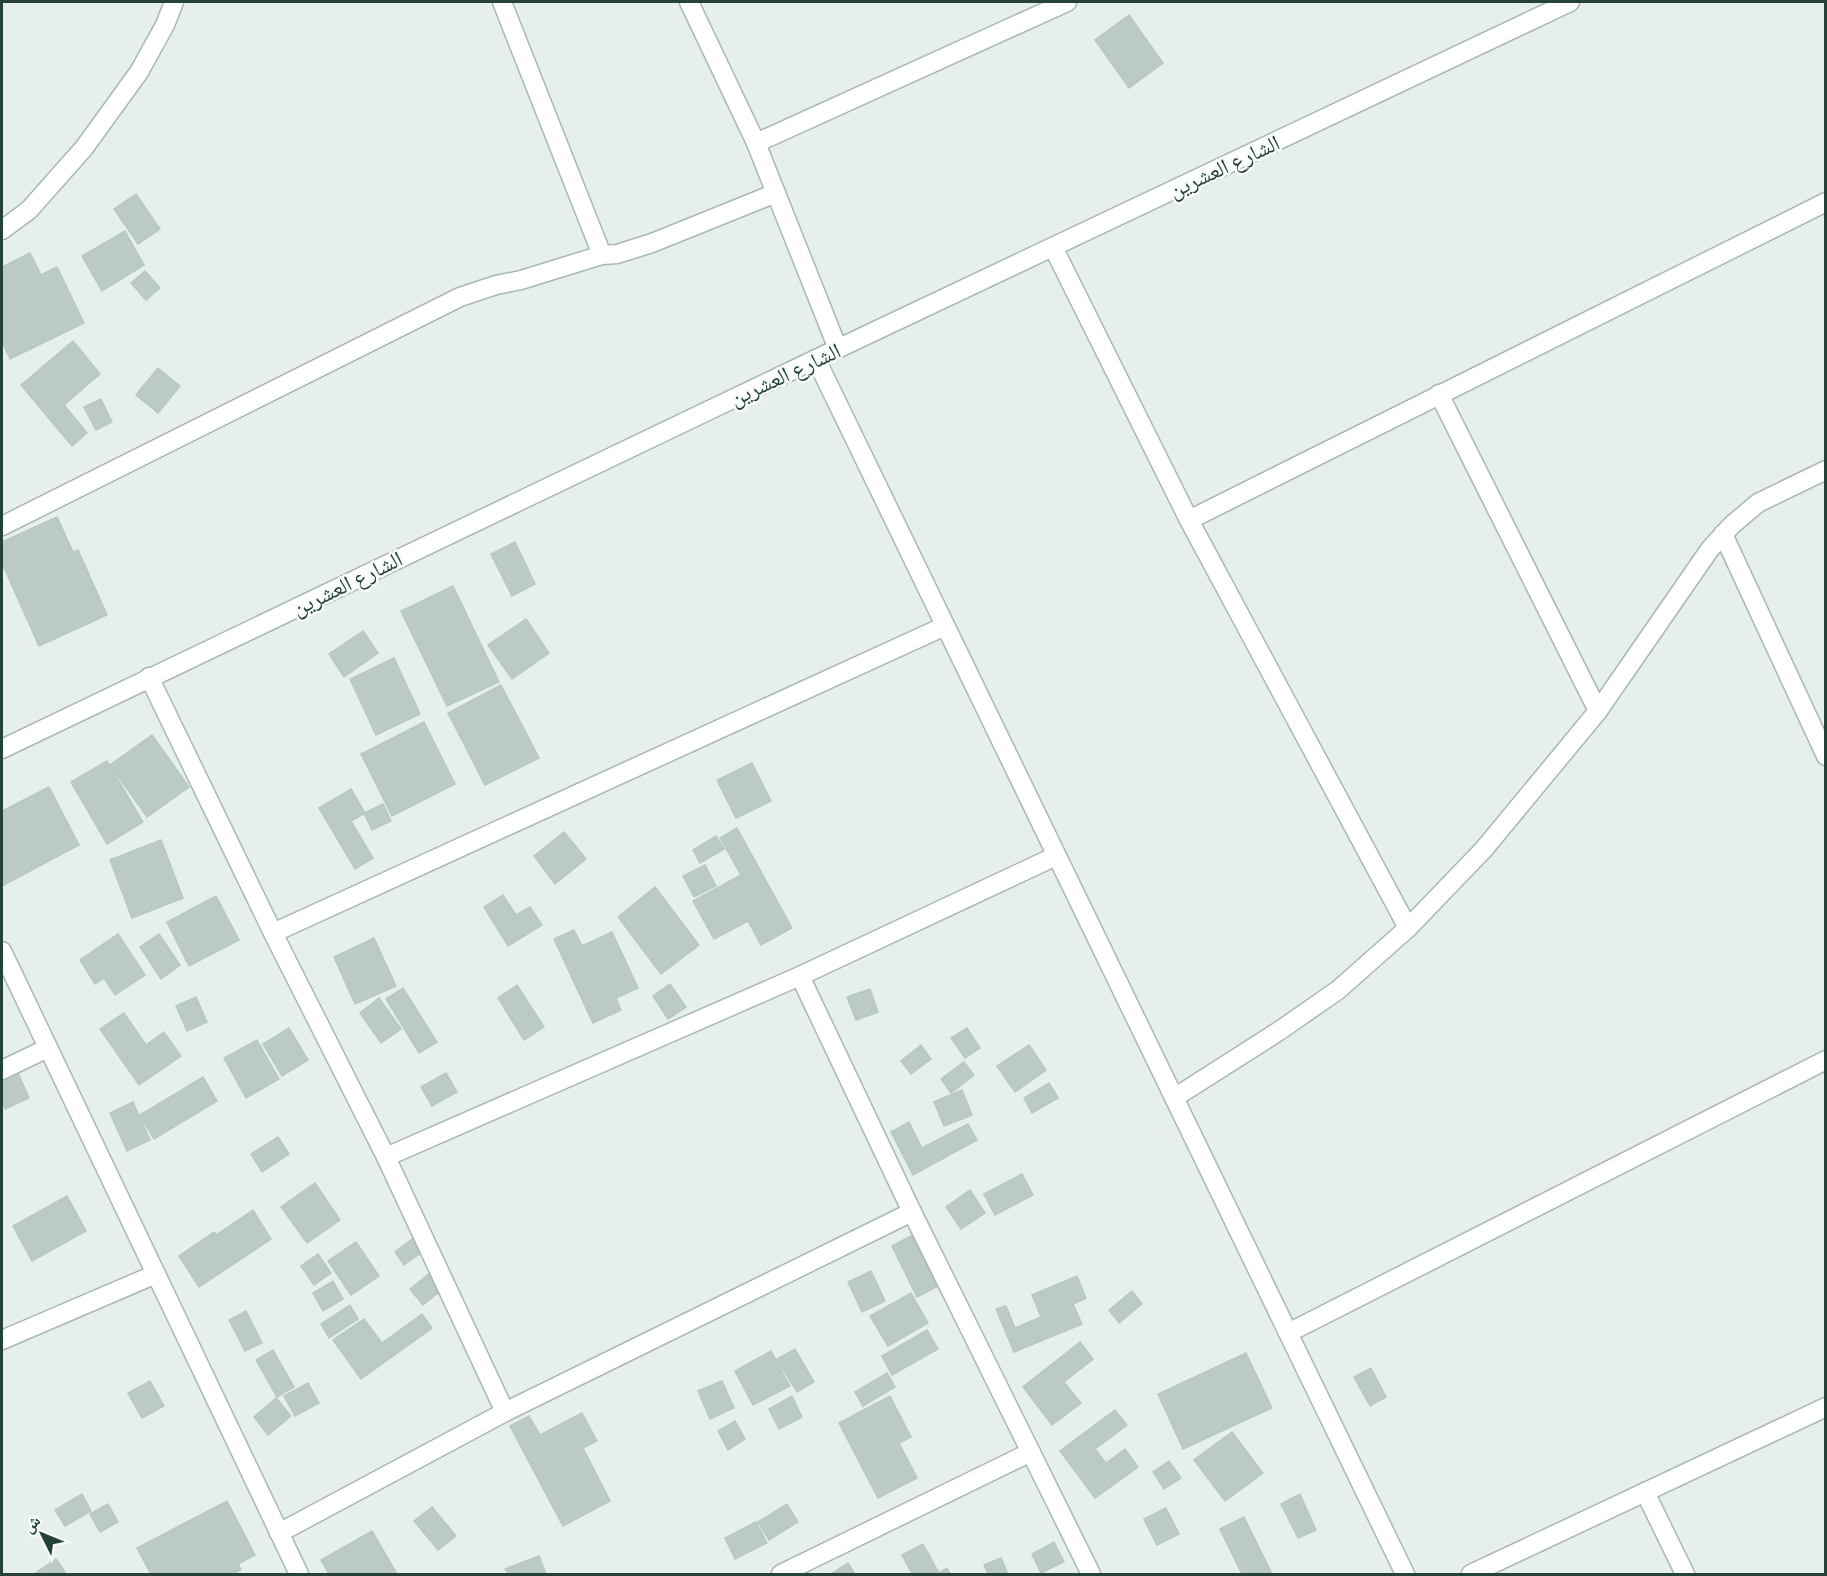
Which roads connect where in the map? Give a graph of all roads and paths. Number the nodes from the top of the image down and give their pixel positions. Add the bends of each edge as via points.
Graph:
1 (174, 2) edge
2 (504, 2) edge
3 (689, 2) edge
4 (1067, 2) edge
5 (1570, 2) edge
6 (756, 142) junction
7 (777, 193) junction
8 (1826, 202) edge
9 (2, 230) edge
10 (1053, 247) junction
11 (602, 255) junction
12 (838, 349) junction
13 (816, 359) junction
14 (1439, 394) junction
15 (1826, 470) edge
16 (1189, 520) junction
17 (2, 526) edge
18 (1723, 534) junction
19 (945, 626) junction
20 (149, 677) junction
21 (1598, 711) junction
22 (2, 749) edge
23 (1826, 756) edge
24 (1056, 856) junction
25 (1408, 928) junction
26 (273, 933) junction
27 (2, 951) edge
28 (800, 976) junction
29 (48, 1048) junction
30 (1826, 1060) edge
31 (2, 1071) edge
32 (1174, 1098) junction
33 (386, 1157) junction
34 (912, 1212) junction
35 (156, 1274) junction
36 (1288, 1334) junction
37 (2, 1340) edge
38 (1826, 1407) edge
39 (505, 1412) junction
40 (1031, 1452) junction
41 (1645, 1492) junction
42 (279, 1533) junction
43 (299, 1575) edge
44 (782, 1575) edge
45 (1091, 1575) edge
46 (1405, 1575) edge
47 (1471, 1575) edge
48 (1685, 1575) edge

1 - 9 street via 139,72 84,148 29,210
2 - 11 street
3 - 6 street
4 - 6 street
5 - 10 street, الشارع العشرين
6 - 7 street
7 - 11 street via 652,243
7 - 12 street
8 - 14 street
10 - 12 street, الشارع العشرين
10 - 16 street
11 - 17 street via 460,297
12 - 13 street, الشارع العشرين
13 - 19 street
13 - 20 street, الشارع العشرين
14 - 16 street
14 - 21 street
15 - 18 street via 1758,503
16 - 25 street
18 - 21 street
18 - 23 street
19 - 24 street
19 - 26 street
20 - 22 street, الشارع العشرين
20 - 26 street
21 - 25 street via 1484,849
24 - 28 street
24 - 32 street
25 - 32 street via 1338,990
26 - 33 street
27 - 29 street
28 - 33 street
28 - 34 street
29 - 31 street
29 - 35 street
30 - 36 street
32 - 36 street
33 - 39 street
34 - 39 street
34 - 40 street
35 - 37 street
35 - 42 street
36 - 46 street
38 - 41 street
39 - 42 street
40 - 44 street
40 - 45 street
41 - 47 street
41 - 48 street
42 - 43 street

